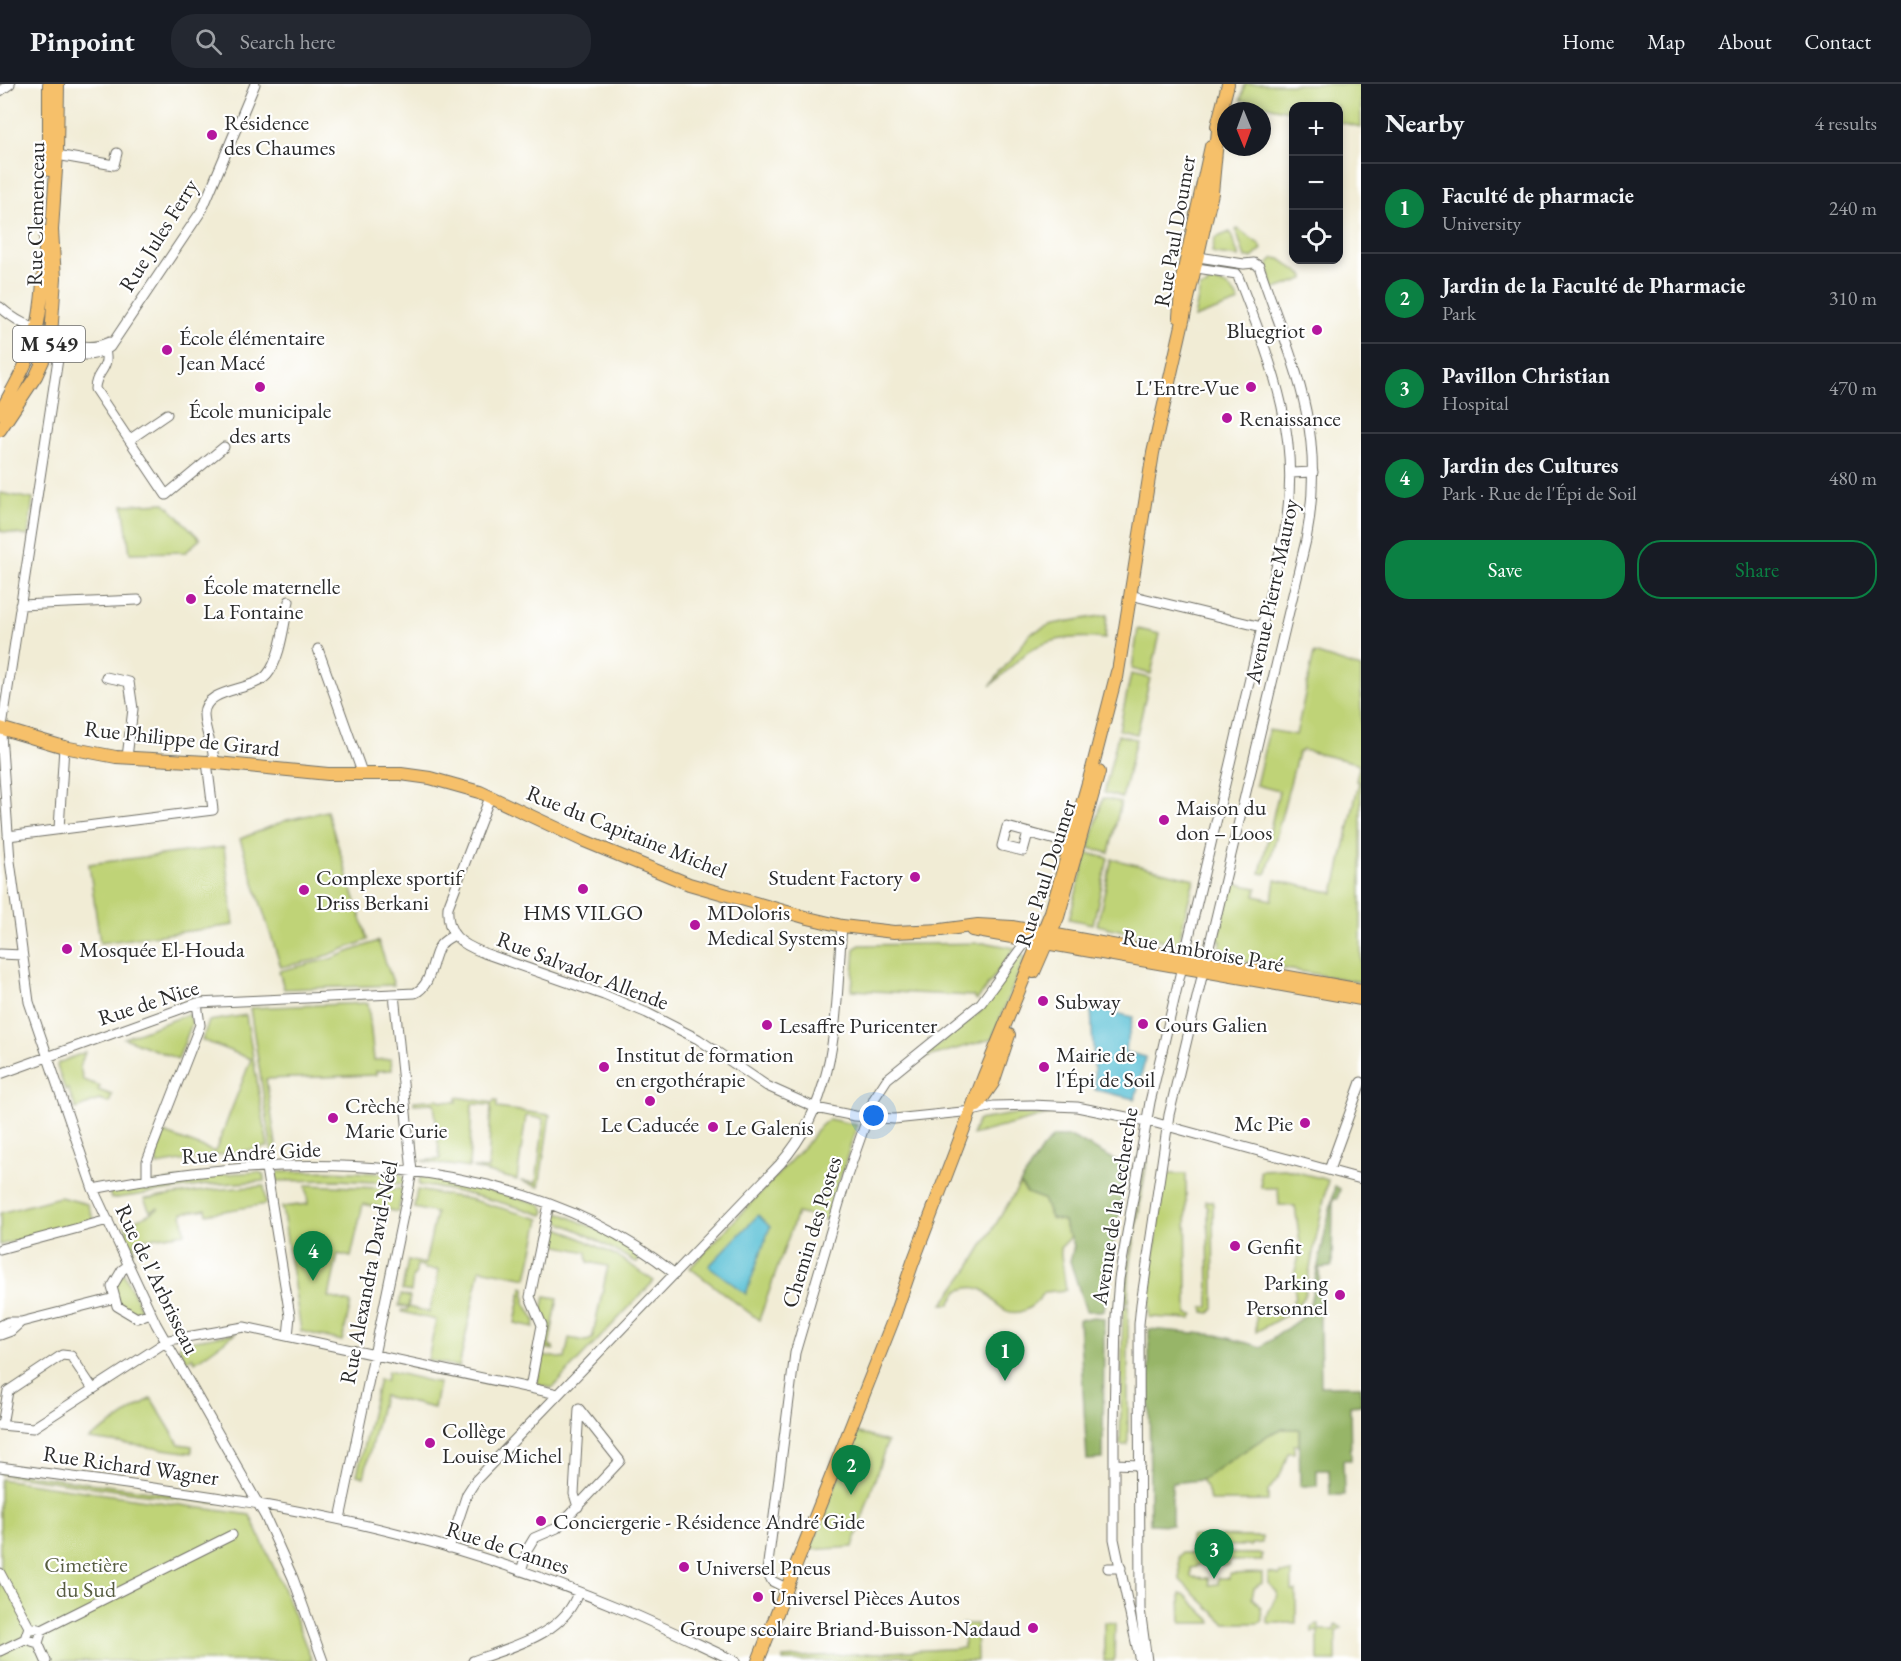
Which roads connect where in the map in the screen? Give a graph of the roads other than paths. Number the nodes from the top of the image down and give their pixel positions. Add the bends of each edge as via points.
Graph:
1 (10, 84) edge
2 (50, 84) edge
3 (58, 84) edge
4 (255, 84) edge
5 (1228, 84) edge
6 (0, 91) edge
7 (117, 153) dead end
8 (53, 154) junction
9 (1191, 262) junction
10 (0, 308) edge
11 (45, 336) junction
12 (72, 346) junction
13 (105, 347) junction
14 (61, 351) junction
15 (0, 413) edge
16 (167, 414) dead end
17 (0, 430) edge
18 (129, 440) junction
19 (224, 447) dead end
20 (1313, 472) junction
21 (1291, 473) junction
22 (1130, 595) junction
23 (138, 600) dead end
24 (289, 601) dead end
25 (20, 605) junction
26 (1262, 627) junction
27 (318, 649) dead end
28 (1118, 672) junction
29 (106, 677) dead end
30 (1, 728) edge
31 (64, 747) junction
32 (127, 758) junction
33 (211, 763) junction
34 (363, 775) junction
35 (490, 796) junction
36 (59, 829) junction
37 (1028, 833) dead end
38 (8, 836) junction
39 (1071, 844) junction
40 (842, 926) junction
41 (947, 929) junction
42 (454, 935) junction
43 (1041, 938) junction
44 (0, 954) edge
45 (22, 956) junction
46 (1182, 962) junction
47 (1204, 967) junction
48 (1361, 990) edge
49 (394, 994) junction
50 (1361, 999) edge
51 (197, 1003) junction
52 (46, 1057) junction
53 (0, 1074) edge
54 (1361, 1082) edge
55 (816, 1108) junction
56 (972, 1111) junction
57 (867, 1118) junction
58 (1146, 1121) junction
59 (1167, 1126) junction
60 (266, 1168) junction
61 (1329, 1170) junction
62 (412, 1172) junction
63 (1361, 1179) edge
64 (147, 1180) junction
65 (93, 1189) junction
66 (549, 1204) junction
67 (108, 1220) junction
68 (0, 1249) edge
69 (129, 1265) junction
70 (675, 1274) junction
71 (115, 1298) junction
72 (150, 1313) junction
73 (21, 1322) junction
74 (0, 1326) edge
75 (0, 1335) edge
76 (288, 1335) junction
77 (165, 1341) junction
78 (373, 1354) junction
79 (530, 1388) junction
80 (93, 1389) junction
81 (558, 1394) junction
82 (1, 1425) edge
83 (1114, 1464) junction
84 (1140, 1465) junction
85 (0, 1467) edge
86 (258, 1503) junction
87 (578, 1507) junction
88 (340, 1520) junction
89 (232, 1535) dead end
90 (449, 1548) junction
91 (1108, 1568) dead end
92 (1121, 1568) junction
93 (521, 1571) junction
94 (0, 1573) edge
95 (788, 1589) junction
96 (578, 1592) junction
97 (28, 1627) junction
98 (42, 1630) junction
99 (25, 1639) junction
100 (38, 1643) junction
101 (0, 1651) edge
102 (495, 1657) edge
103 (46, 1661) edge
104 (323, 1661) edge
105 (473, 1661) edge
106 (735, 1661) edge
107 (758, 1661) edge
108 (1140, 1661) edge
109 (1147, 1661) edge

1 - 6 street
2 - 8 main road, Rue Clemenceau / M 549
3 - 8 main road, Rue Clemenceau / M 549
4 - 13 street, Rue Jules Ferry via 202,210 116,338
5 - 9 main road, Rue Paul Doumer via 1219,119 1213,185
7 - 8 street via 114,165
8 - 11 main road, Rue Clemenceau / M 549 via 44,264
8 - 11 main road, Rue Clemenceau / M 549 via 55,278
9 - 20 street, Avenue Pierre Mauroy via 1259,266 1304,400
9 - 21 street, Avenue Pierre Mauroy via 1238,274 1281,399
9 - 22 main road, Rue Paul Doumer
10 - 11 street
11 - 12 street
11 - 14 street
11 - 15 main road, Rue Clemenceau / M 549 via 28,357
11 - 17 main road, Rue Clemenceau / M 549 via 36,376
12 - 13 street
12 - 14 street
13 - 14 street via 83,354
13 - 18 street via 107,363 95,389
14 - 25 street, Rue de l'Arbrisseau
16 - 18 street
18 - 19 street via 166,495
20 - 21 street
20 - 47 street, Avenue Pierre Mauroy via 1306,540
21 - 26 street, Avenue Pierre Mauroy via 1285,530
22 - 26 street
22 - 28 main road, Rue Paul Doumer
23 - 25 street
24 - 33 street via 269,673 257,683 212,698 205,708
25 - 30 street, Rue de l'Arbrisseau
26 - 46 street, Avenue Pierre Mauroy
27 - 34 street
28 - 39 main road, Rue Paul Doumer
28 - 43 main road, Rue Paul Doumer via 1095,788
29 - 32 street via 129,682 133,709
30 - 31 main road, Rue Philippe de Girard
30 - 38 street, Rue de l'Arbrisseau
31 - 32 main road, Rue Philippe de Girard
31 - 36 street
32 - 33 main road, Rue Philippe de Girard
33 - 34 main road, Rue Philippe de Girard
33 - 36 street via 213,810
34 - 35 main road, Rue du Capitaine Michel via 430,778
35 - 40 main road, Rue du Capitaine Michel via 689,885
35 - 42 street via 448,907 448,922
36 - 38 street
37 - 39 street
38 - 45 street, Rue de l'Arbrisseau
39 - 43 main road, Rue Paul Doumer
40 - 41 main road, Rue du Capitaine Michel via 894,932
40 - 55 street via 830,1056
41 - 43 main road, Rue du Capitaine Michel
41 - 43 main road, Rue du Capitaine Michel via 991,925
42 - 49 street, Rue de Nice via 439,947 421,990
42 - 55 street, Rue Salvador Allende via 477,951 652,1015 698,1039 767,1086
43 - 46 main road, Rue Ambroise Paré
43 - 56 main road, Rue Paul Doumer via 993,1083
43 - 57 street, Chemin des Postes via 981,1003 887,1079
44 - 45 street
45 - 52 street, Rue de l'Arbrisseau via 30,1011
46 - 47 main road, Rue Ambroise Paré
46 - 58 street, Avenue de la Recherche
47 - 48 main road, Rue Ambroise Paré
47 - 50 main road, Rue Ambroise Paré
47 - 59 street, Avenue de la Recherche
49 - 51 street, Rue de Nice
49 - 62 street, Rue Alexandra David-Néel
51 - 52 street, Rue de Nice
51 - 64 street via 199,1028 147,1161
52 - 53 street, Rue de Nice
52 - 65 street, Rue de l'Arbrisseau
54 - 61 street
55 - 57 street, Rue Salvador Allende
55 - 70 street via 790,1153
56 - 57 street, Rue Salvador Allende
56 - 58 street, Rue Salvador Allende via 994,1106 1052,1105 1089,1108
56 - 95 main road, Rue Paul Doumer
57 - 95 street, Chemin des Postes via 795,1353 767,1572 772,1581
58 - 59 street, Rue Salvador Allende
58 - 83 street, Avenue de la Recherche via 1116,1320
59 - 61 street, Rue Salvador Allende
59 - 84 street, Avenue de la Recherche via 1139,1321
60 - 62 street, Rue André Gide
60 - 64 street, Rue André Gide
60 - 76 street via 290,1316
61 - 63 street, Rue Salvador Allende
62 - 66 street, Rue André Gide via 479,1182
62 - 78 street, Rue Alexandra David-Néel
64 - 65 street, Rue André Gide
65 - 67 street, Rue de l'Arbrisseau
66 - 70 street, Rue André Gide via 617,1235
66 - 79 street via 530,1297 542,1325
67 - 68 street
67 - 69 street, Rue de l'Arbrisseau
69 - 71 street via 112,1287
69 - 72 street, Rue de l'Arbrisseau
70 - 81 street
71 - 72 street via 117,1306 137,1318
71 - 73 street
72 - 77 street, Rue de l'Arbrisseau
73 - 74 street
73 - 75 street
76 - 77 street via 244,1327
76 - 78 street
77 - 80 street
77 - 86 street, Rue de l'Arbrisseau
78 - 79 street
78 - 88 street, Rue Alexandra David-Néel
79 - 81 street
80 - 82 street via 33,1428
80 - 82 street via 71,1356 62,1355 8,1391
81 - 90 street via 472,1485
83 - 84 street
83 - 92 street, Avenue de la Recherche via 1114,1539
84 - 109 street, Avenue de la Recherche via 1140,1609
85 - 86 street, Rue Richard Wagner
86 - 88 street, Rue de Cannes
86 - 104 street, Rue de l'Arbrisseau via 293,1578
87 - 87 street via 620,1461 579,1408 574,1494
87 - 93 street via 557,1528 534,1538
88 - 90 street, Rue de Cannes
89 - 98 street
90 - 93 street, Rue de Cannes
91 - 92 street
92 - 108 street, Avenue de la Recherche
93 - 96 street, Rue de Cannes
94 - 97 street
95 - 107 main road, Rue Paul Doumer
96 - 102 street via 570,1607 551,1626
96 - 106 street, Rue de Cannes
97 - 98 street
97 - 99 street
98 - 100 street
99 - 100 street
99 - 101 street
100 - 103 street
102 - 105 street

